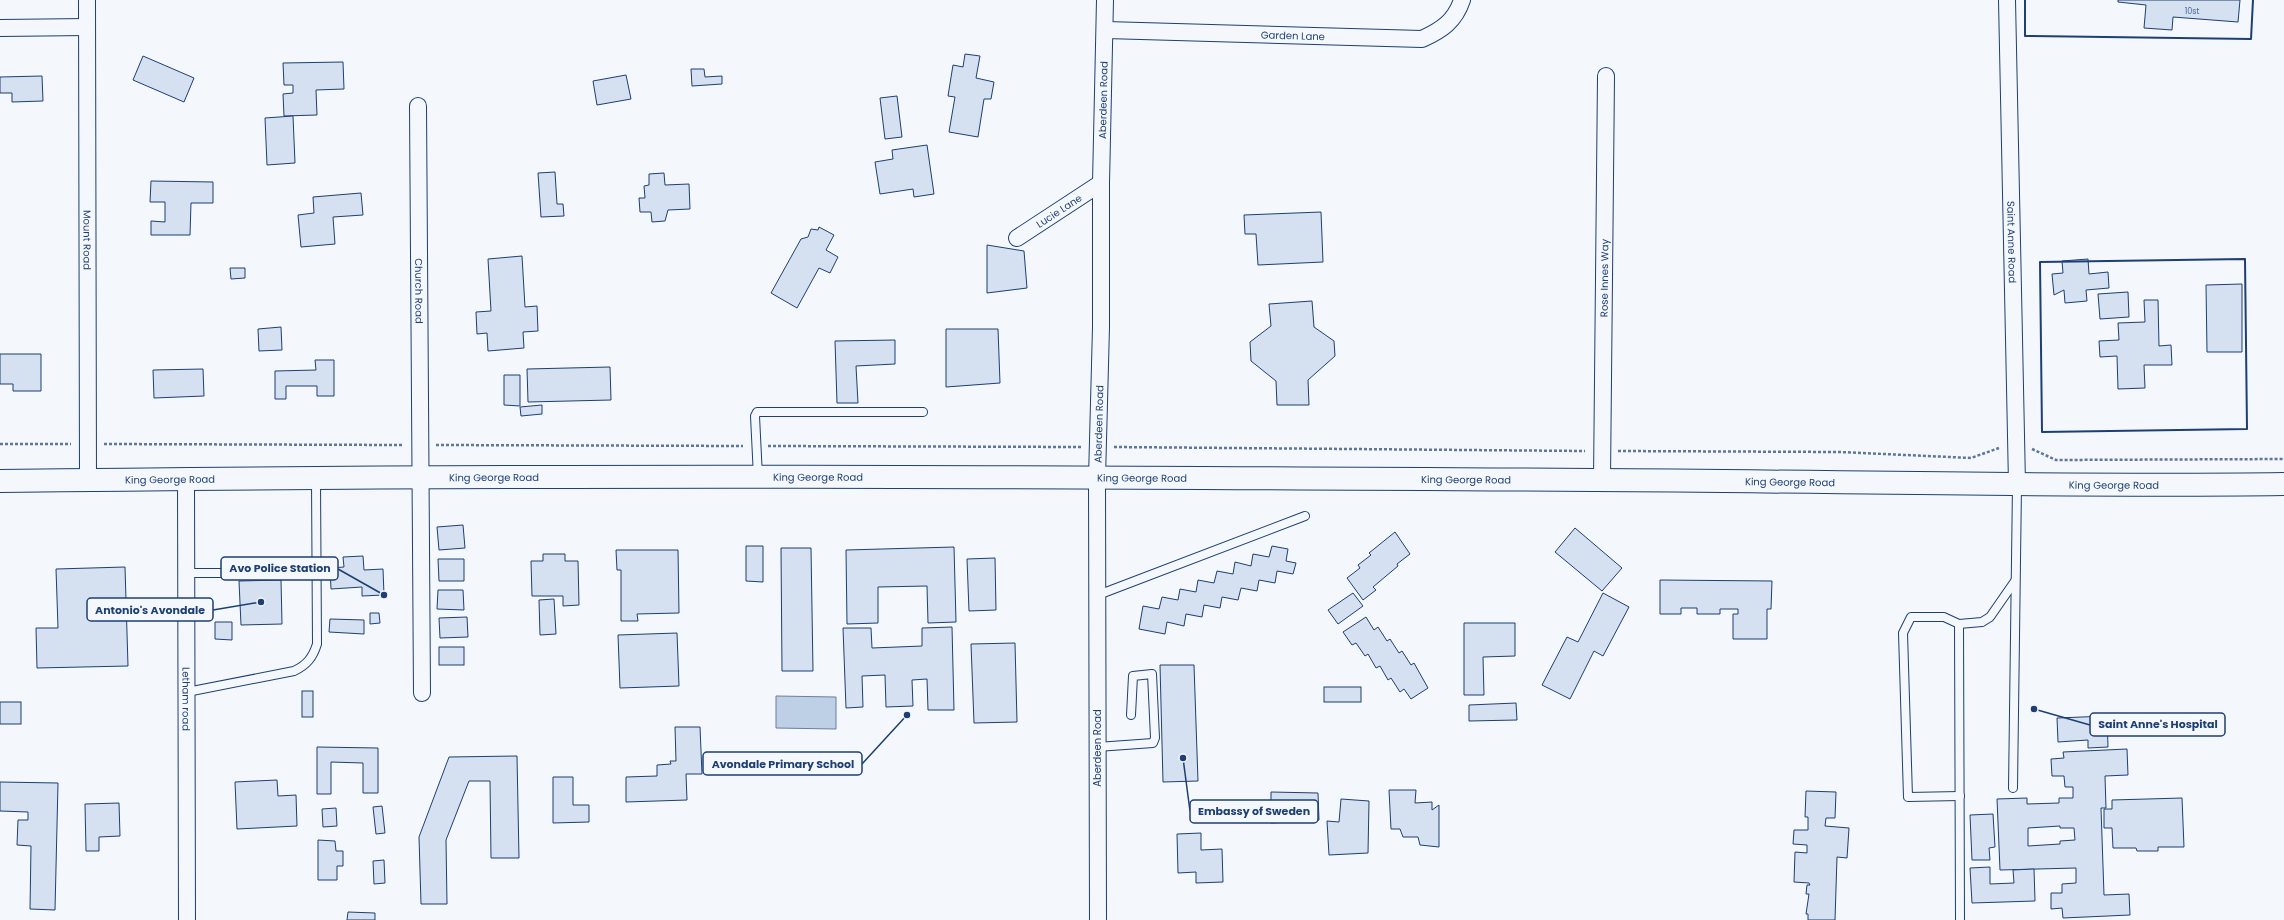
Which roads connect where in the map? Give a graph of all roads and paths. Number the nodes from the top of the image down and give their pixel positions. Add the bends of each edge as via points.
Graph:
1 (88, 0) edge
2 (1106, 0) edge
3 (1462, 0) edge
4 (2007, 0) edge
5 (0, 28) edge
6 (87, 28) junction
7 (1106, 30) junction
8 (1606, 76) dead end
9 (418, 106) dead end
10 (1101, 183) junction
11 (1017, 238) dead end
12 (923, 412) dead end
13 (0, 444) edge
14 (88, 444) junction
15 (421, 445) junction
16 (757, 446) junction
17 (1098, 447) junction
18 (2016, 448) junction
19 (1603, 451) junction
20 (2284, 459) edge
21 (421, 476) junction
22 (186, 478) junction
23 (316, 478) junction
24 (758, 478) junction
25 (1097, 478) junction
26 (88, 480) junction
27 (1602, 480) junction
28 (0, 481) edge
29 (2017, 484) junction
30 (2284, 484) edge
31 (1305, 516) dead end
32 (187, 573) junction
33 (317, 573) junction
34 (2015, 581) junction
35 (1098, 595) junction
36 (1959, 624) junction
37 (187, 692) junction
38 (422, 694) dead end
39 (1131, 715) dead end
40 (1097, 747) junction
41 (2014, 788) dead end
42 (1960, 796) junction
43 (187, 920) edge
44 (1098, 920) edge
45 (1960, 920) edge

1 - 6 street, Mount Road
2 - 7 street, Aberdeen Road
3 - 7 street, Garden Lane via 1459,11 1450,22 1438,32 1422,39
4 - 18 street, Saint Anne Road
5 - 6 street
6 - 14 street, Mount Road
7 - 10 street, Aberdeen Road
8 - 19 street, Rose Innes Way
9 - 15 street, Church Road
10 - 11 street, Lucie Lane
10 - 17 street, Aberdeen Road
12 - 16 lane via 757,412
13 - 14 path
14 - 15 path
14 - 26 street, Mount Road
15 - 16 path
15 - 21 street, Church Road
16 - 17 path
16 - 24 lane
17 - 19 path
17 - 25 street, Aberdeen Road
18 - 19 path via 1997,448 1971,458 1840,452
18 - 20 path via 2034,449 2056,460
18 - 29 street, Saint Anne Road
19 - 27 street, Rose Innes Way
21 - 23 main road, King George Road
21 - 24 main road, King George Road
21 - 38 street, Church Road
22 - 23 main road, King George Road
22 - 26 main road, King George Road
22 - 32 street, Letham road
23 - 33 lane
24 - 25 main road, King George Road
25 - 27 main road, King George Road
25 - 35 street, Aberdeen Road
26 - 28 main road, King George Road
27 - 29 main road, King George Road
29 - 30 main road, King George Road
29 - 34 lane
31 - 35 lane
32 - 33 lane
32 - 37 street, Letham road
33 - 37 lane via 317,644 314,655 304,666 294,671
34 - 36 lane via 1990,617 1982,622
34 - 41 lane
35 - 40 street, Aberdeen Road
36 - 42 lane
36 - 42 lane via 1944,617 1911,617 1903,633 1908,797
37 - 43 street, Letham road
39 - 40 lane via 1133,676 1152,674 1155,738 1153,743
40 - 44 street, Aberdeen Road
42 - 45 lane

